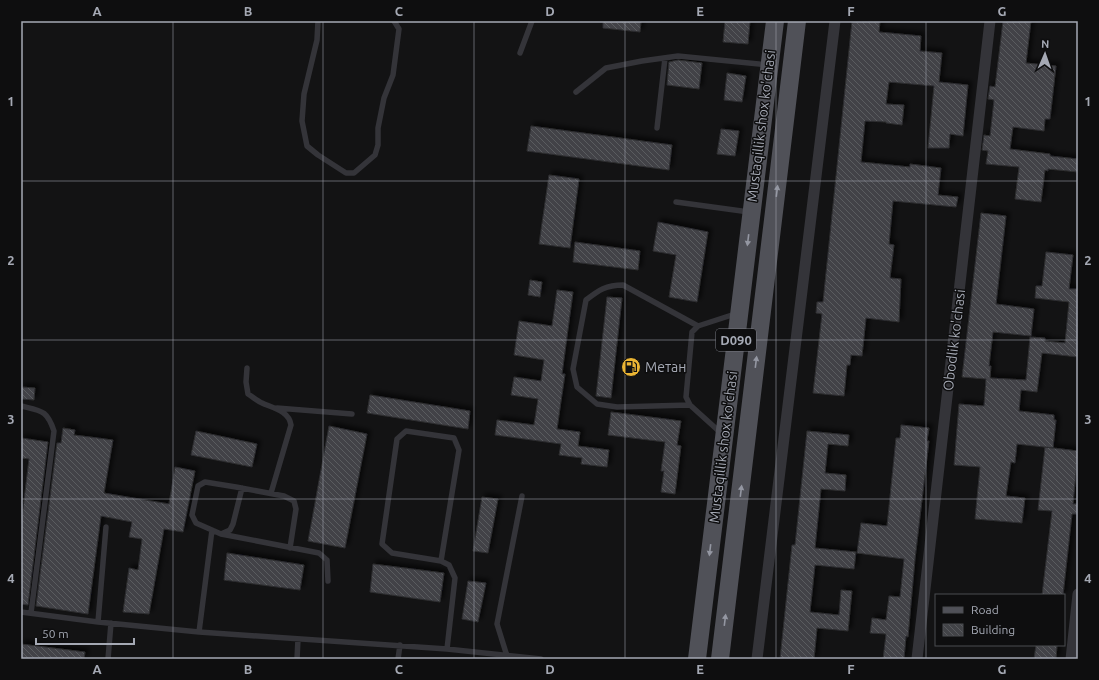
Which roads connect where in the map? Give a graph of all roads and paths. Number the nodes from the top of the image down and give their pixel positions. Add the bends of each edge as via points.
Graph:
1 (318, 21) edge
2 (394, 21) edge
3 (532, 21) edge
4 (775, 21) edge
5 (797, 21) edge
6 (835, 21) edge
7 (990, 21) edge
8 (520, 53) dead end
9 (665, 58) junction
10 (769, 65) junction
11 (576, 92) dead end
12 (657, 128) dead end
13 (676, 202) dead end
14 (751, 212) junction
15 (739, 313) junction
16 (698, 326) junction
17 (247, 368) dead end
18 (690, 405) junction
19 (21, 406) edge
20 (274, 408) junction
21 (352, 414) dead end
22 (724, 435) junction
23 (242, 488) junction
24 (271, 493) junction
25 (522, 496) dead end
26 (106, 527) dead end
27 (212, 530) junction
28 (221, 534) junction
29 (290, 548) junction
30 (441, 560) junction
31 (328, 580) dead end
32 (1078, 594) edge
33 (21, 612) edge
34 (31, 613) junction
35 (98, 622) junction
36 (111, 623) junction
37 (199, 632) junction
38 (298, 639) junction
39 (400, 645) junction
40 (447, 649) junction
41 (507, 657) edge
42 (108, 659) edge
43 (297, 659) edge
44 (398, 659) edge
45 (541, 659) edge
46 (697, 659) edge
47 (720, 659) edge
48 (757, 659) edge
49 (917, 659) edge
50 (1071, 659) edge

1 - 2 lane via 304,94 302,121 308,146 346,173 354,173 375,155 384,98 393,75 399,28
3 - 8 lane
4 - 10 main road, Mustaqillik shox ko'chasi / D090
47 -> 5 main road, Mustaqillik shox ko'chasi / D090
6 - 48 street
7 - 49 street, Obodlik ko'chasi
9 - 10 lane via 678,56
9 - 11 lane via 606,68
9 - 12 lane
10 - 14 main road, Mustaqillik shox ko'chasi / D090
13 - 14 lane
14 -> 15 main road, Mustaqillik shox ko'chasi / D090
15 - 16 lane
15 - 22 main road, Mustaqillik shox ko'chasi / D090
16 - 18 lane via 692,332 686,397
16 - 18 lane via 623,285 612,285 599,290 586,300 573,369 577,387 597,404 617,408
17 - 20 lane via 248,394
18 - 22 lane
19 - 34 lane via 41,410 50,420 54,431
20 - 21 lane
20 - 24 lane via 287,415 291,425
22 -> 46 main road, Mustaqillik shox ko'chasi / D090
23 - 24 lane
23 - 27 lane via 205,482 198,486 192,514 196,523
23 - 28 lane via 233,524 230,530
24 - 29 lane via 294,502 296,509
25 - 41 lane via 497,624
26 - 35 lane
27 - 28 lane
27 - 37 lane
28 - 29 lane
29 - 31 lane via 319,553 327,560
30 - 30 lane via 392,553 382,544 397,439 406,431 454,438 459,450
30 - 40 lane via 449,565 455,578
32 - 50 street
33 - 34 lane
34 - 35 lane
35 - 36 lane
36 - 37 lane
36 - 42 lane
37 - 38 lane
38 - 39 lane
38 - 43 lane
39 - 40 lane
39 - 44 lane
40 - 41 lane
41 - 45 lane

